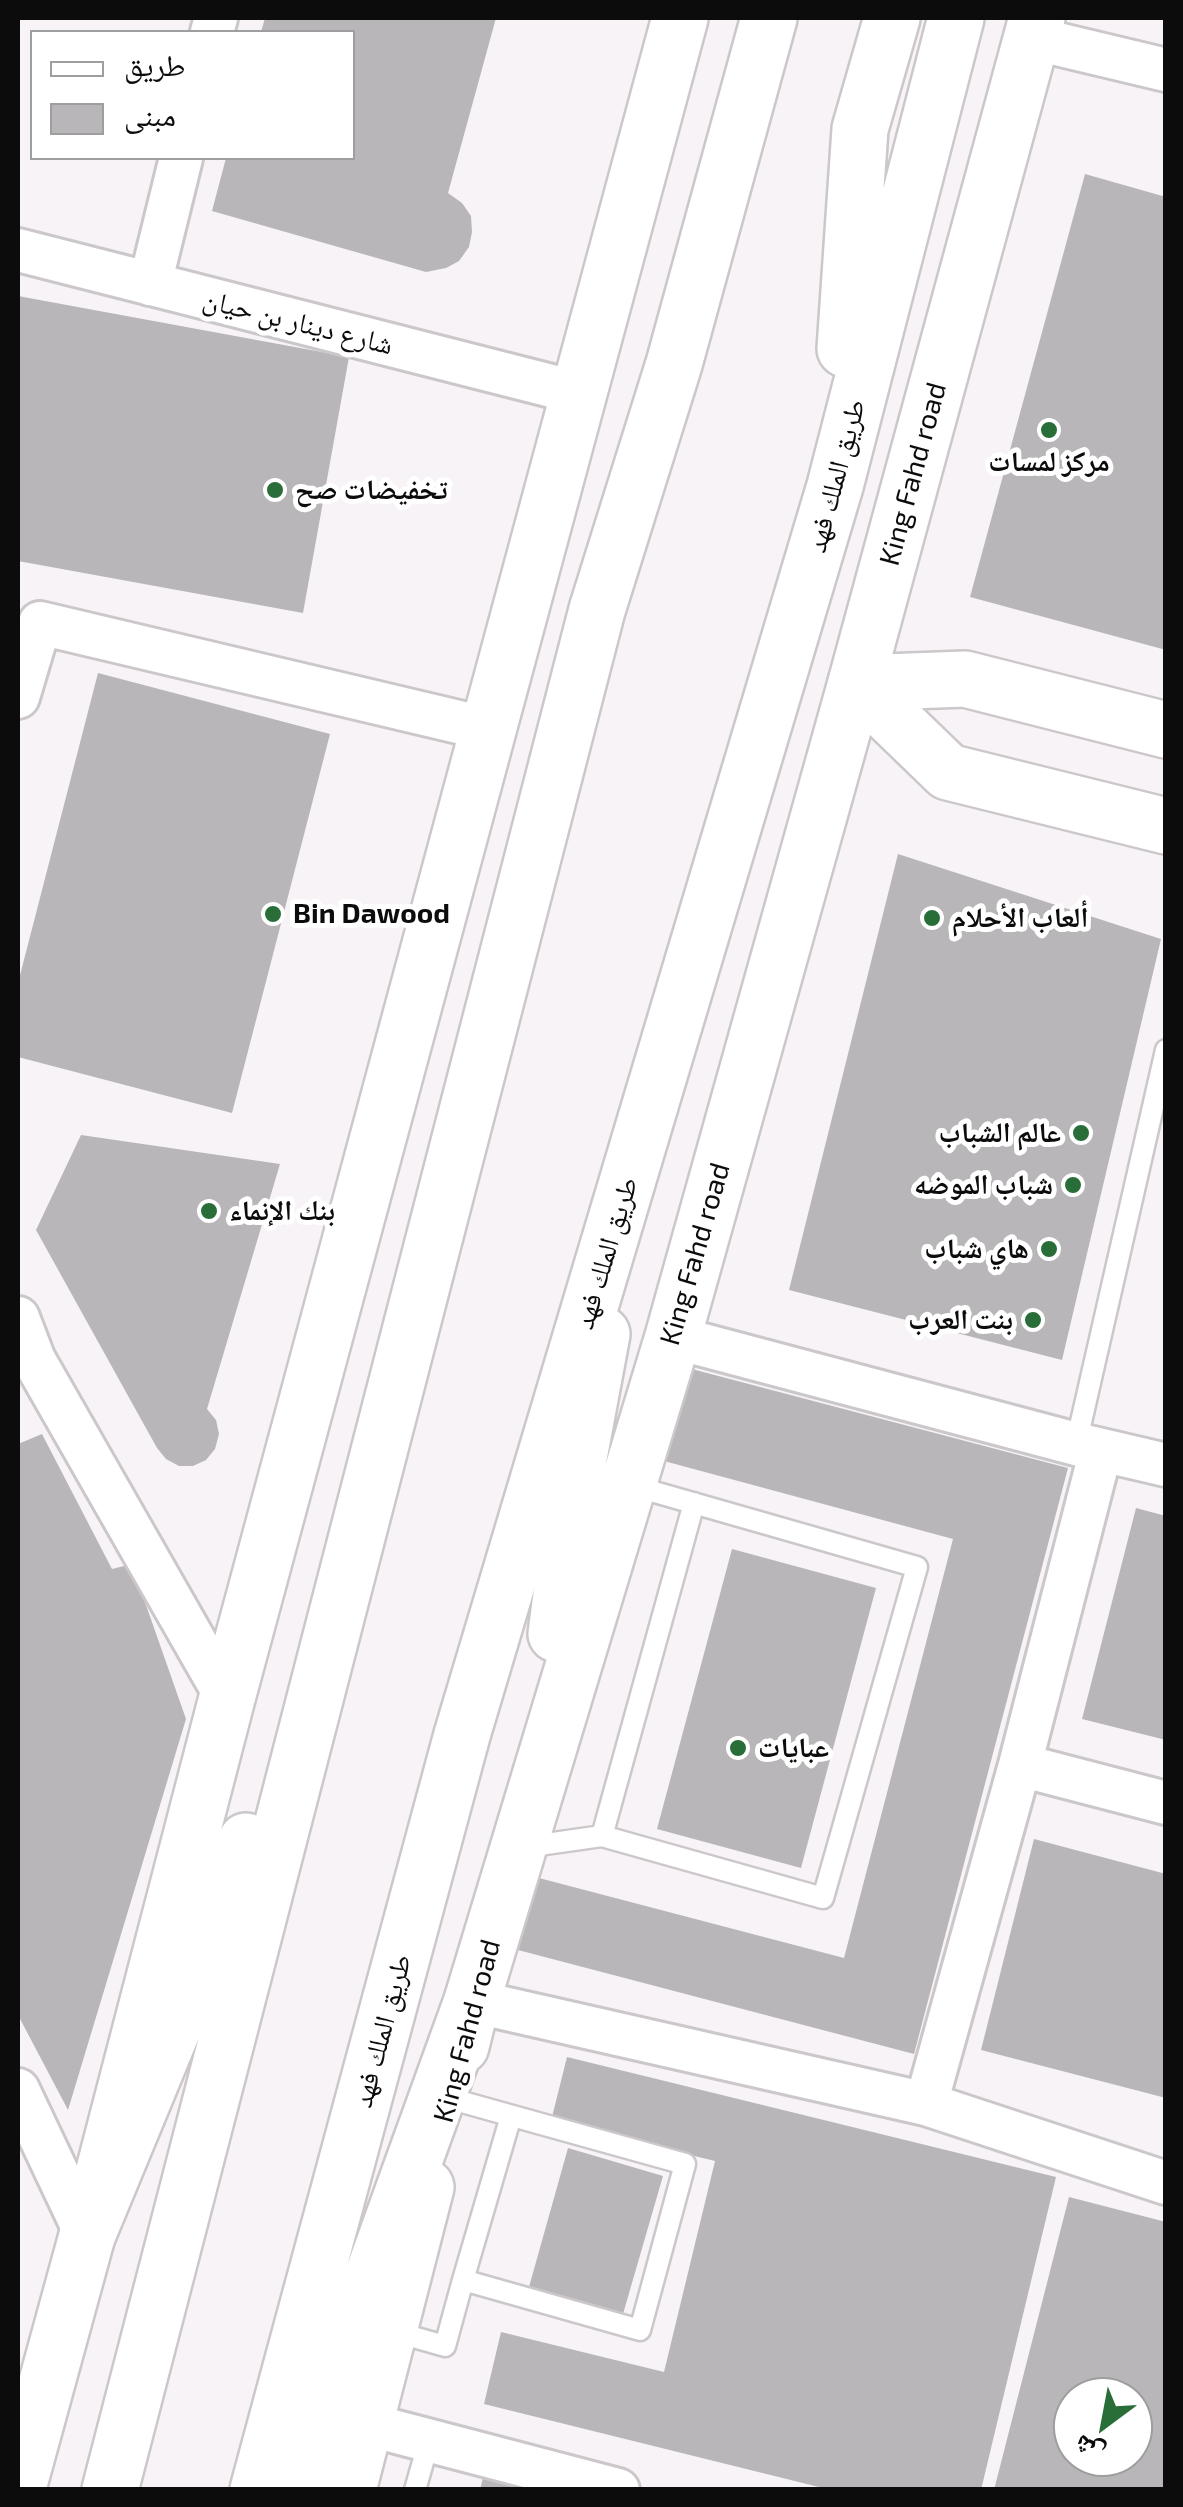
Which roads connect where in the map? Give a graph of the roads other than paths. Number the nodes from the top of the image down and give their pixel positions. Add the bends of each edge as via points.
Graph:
1 (680, 18) edge
2 (769, 18) edge
3 (798, 18) edge
4 (892, 18) edge
5 (956, 18) edge
6 (1035, 28) edge
7 (1166, 70) edge
8 (181, 160) edge
9 (18, 250) edge
10 (150, 284) junction
11 (674, 364) junction
12 (579, 392) junction
13 (835, 486) junction
14 (29, 621) edge
15 (856, 682) junction
16 (18, 696) edge
17 (488, 729) junction
18 (1166, 730) edge
19 (1166, 826) edge
20 (1166, 1050) edge
21 (634, 1158) junction
22 (18, 1318) edge
23 (672, 1337) junction
24 (26, 1364) edge
25 (1089, 1447) junction
26 (1166, 1465) edge
27 (628, 1484) junction
28 (694, 1503) junction
29 (364, 1509) junction
30 (227, 1698) junction
31 (1020, 1765) junction
32 (535, 1796) junction
33 (1166, 1803) edge
34 (602, 1836) junction
35 (518, 1848) junction
36 (472, 2001) junction
37 (18, 2090) edge
38 (448, 2098) junction
39 (926, 2104) junction
40 (511, 2116) junction
41 (1166, 2183) edge
42 (87, 2236) junction
43 (463, 2280) junction
44 (390, 2331) junction
45 (18, 2418) edge
46 (366, 2424) junction
47 (429, 2440) junction
48 (18, 2488) edge
49 (110, 2490) edge
50 (258, 2490) edge
51 (296, 2490) edge
52 (348, 2490) edge
53 (414, 2490) edge
54 (618, 2490) edge

1 - 12 main road
2 - 11 main road
3 - 11 main road
4 - 13 main road via 860,129
5 - 13 main road, طريق الملك فهد
6 - 7 street
6 - 15 main road, King Fahd road
8 - 10 street
9 - 10 street, شارع دينار بن حيان
10 - 12 street, شارع دينار بن حيان
11 - 29 main road via 597,610
12 - 17 main road
13 - 21 main road, طريق الملك فهد
14 - 16 street
14 - 17 street
15 - 18 main road via 964,679
15 - 19 main road via 948,772
15 - 23 main road, King Fahd road
17 - 30 main road
20 - 25 lane
21 - 32 main road via 578,1463
21 - 50 main road, طريق الملك فهد via 462,1735
22 - 24 street
23 - 25 street
23 - 27 main road, King Fahd road
24 - 30 street
25 - 26 street
25 - 31 street
27 - 28 lane
27 - 32 main road, King Fahd road
28 - 34 lane
28 - 34 lane via 917,1568 823,1898
29 - 42 main road via 212,1934
29 - 49 main road
30 - 42 main road
31 - 33 street
31 - 39 street
32 - 35 main road, King Fahd road
34 - 35 lane
35 - 36 main road, King Fahd road
36 - 38 main road, King Fahd road
36 - 39 street
36 - 51 main road
37 - 42 street
38 - 40 lane
38 - 44 main road, King Fahd road
39 - 41 street
40 - 43 lane
40 - 43 lane via 685,2164 640,2330
42 - 45 lane
42 - 48 main road
43 - 44 lane via 445,2346
44 - 46 main road, King Fahd road
46 - 47 street
46 - 52 main road, King Fahd road
47 - 53 lane
47 - 54 street

